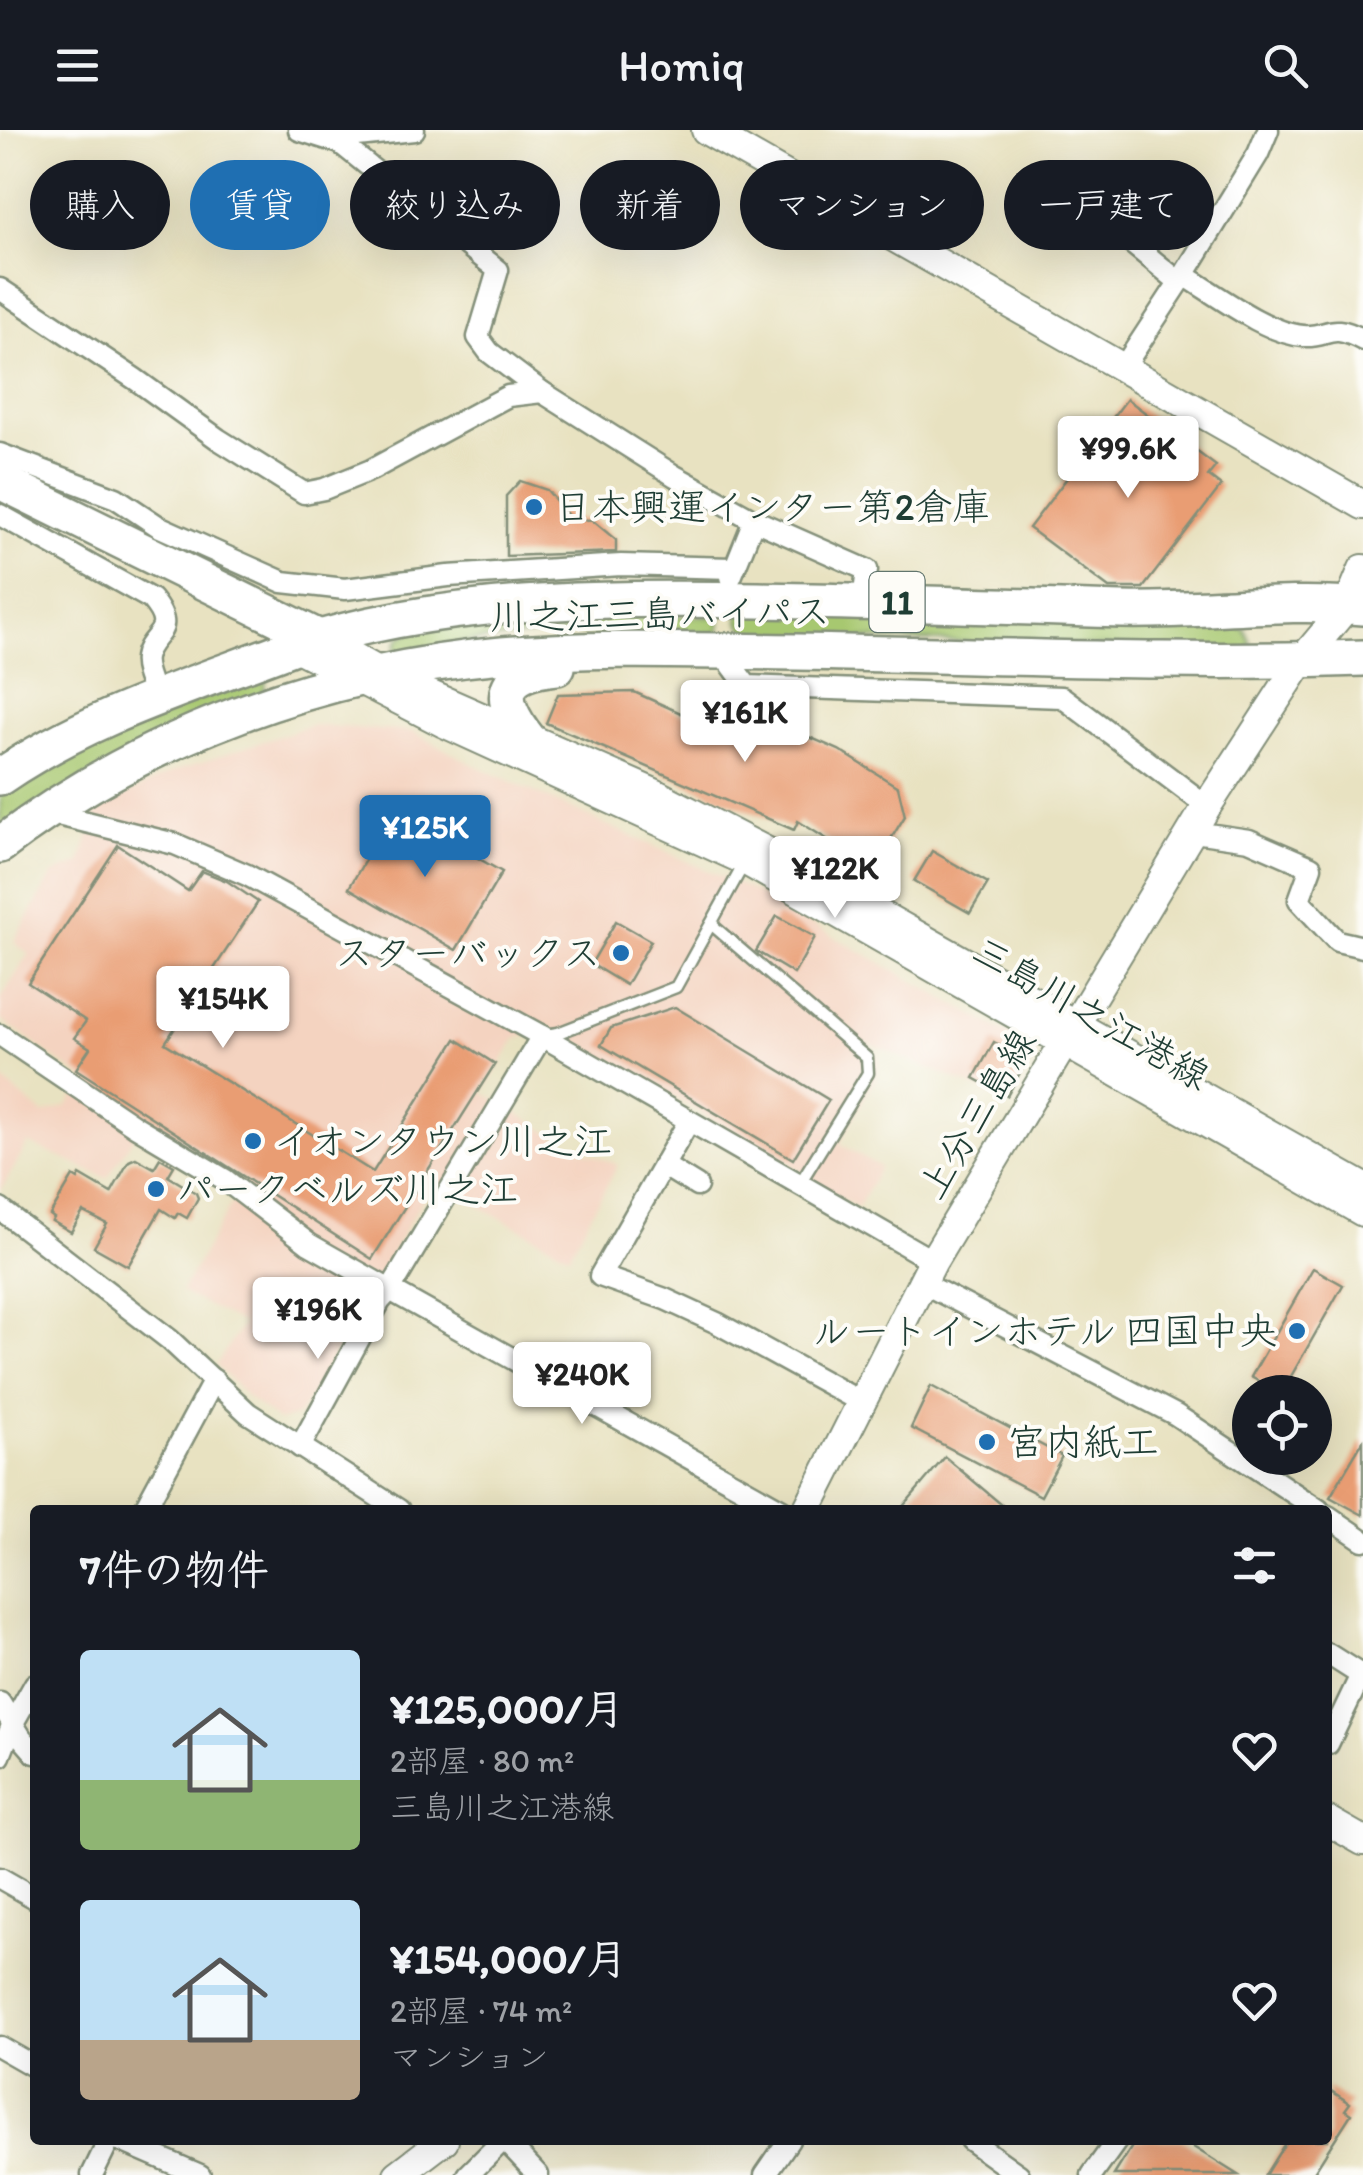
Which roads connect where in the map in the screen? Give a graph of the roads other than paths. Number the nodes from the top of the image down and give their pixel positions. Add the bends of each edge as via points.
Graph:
1 (299, 130) edge
2 (414, 130) edge
3 (706, 130) edge
4 (1268, 130) edge
5 (329, 139) junction
6 (1143, 250) edge
7 (1181, 278) junction
8 (0, 290) edge
9 (1361, 334) edge
10 (1123, 368) junction
11 (542, 392) junction
12 (0, 454) edge
13 (0, 483) edge
14 (1363, 505) edge
15 (0, 515) edge
16 (754, 520) junction
17 (1363, 570) edge
18 (730, 583) junction
19 (863, 601) junction
20 (1355, 606) edge
21 (306, 642) junction
22 (722, 652) junction
23 (1363, 658) edge
24 (1302, 660) junction
25 (369, 677) junction
26 (156, 698) junction
27 (528, 739) junction
28 (0, 777) edge
29 (1208, 806) junction
30 (44, 812) junction
31 (1194, 832) junction
32 (0, 845) edge
33 (746, 862) junction
34 (711, 924) junction
35 (1363, 947) edge
36 (1070, 1031) junction
37 (0, 1035) edge
38 (542, 1036) junction
39 (689, 1121) junction
40 (663, 1165) junction
41 (799, 1184) junction
42 (697, 1186) dead end
43 (1363, 1187) edge
44 (0, 1209) edge
45 (1363, 1212) edge
46 (927, 1271) junction
47 (390, 1290) junction
48 (214, 1380) junction
49 (862, 1402) junction
50 (300, 1447) junction
51 (147, 1505) edge
52 (391, 1505) edge
53 (773, 1505) edge
54 (810, 1505) edge
55 (1311, 1505) edge
56 (1332, 1519) edge
57 (1363, 1540) edge
58 (1332, 1657) edge
59 (30, 1693) edge
60 (0, 1703) edge
61 (13, 1724) junction
62 (1332, 1736) edge
63 (30, 1746) edge
64 (0, 1756) edge
65 (1332, 1823) edge
66 (1363, 1841) edge
67 (0, 1878) edge
68 (30, 1895) edge
69 (0, 2047) edge
70 (30, 2064) edge
71 (107, 2145) edge
72 (131, 2145) edge
73 (437, 2145) edge
74 (499, 2145) edge
75 (509, 2145) edge
76 (786, 2145) edge
77 (977, 2145) edge
78 (1113, 2145) edge
79 (92, 2175) edge
80 (200, 2175) edge
81 (398, 2175) edge
82 (468, 2175) edge
83 (538, 2175) edge
84 (765, 2175) edge
85 (1019, 2175) edge
86 (1092, 2175) edge

1 - 5 street
2 - 5 street
3 - 10 main road
4 - 7 street
5 - 11 street via 498,270 478,336
6 - 7 street
7 - 9 street via 1269,326 1306,337 1329,330
7 - 10 street
8 - 11 street via 304,494 370,470 508,396
10 - 14 main road
11 - 16 street
12 - 18 street via 116,498 158,526 283,582 345,589 621,566
13 - 21 highway via 207,602
15 - 26 street via 161,611 163,624 144,660
16 - 18 street
16 - 19 street via 867,570
17 - 20 main road, 上分三島線
18 - 19 highway, 川之江三島バイパス / 11
18 - 21 highway, 川之江三島バイパス / 11 via 664,598 432,615
19 - 20 highway, 川之江三島バイパス / 11 via 1154,611
20 - 24 main road, 上分三島線
21 - 25 main road, 三島川之江港線
21 - 26 highway, 川之江三島バイパス / 11
22 - 24 highway, 川之江三島バイパス / 11
22 - 25 highway, 川之江三島バイパス / 11 via 503,655
22 - 27 highway via 522,673 506,702
22 - 29 street via 746,686 1062,697
23 - 24 highway, 川之江三島バイパス / 11
24 - 29 main road, 上分三島線
25 - 27 main road, 三島川之江港線
25 - 30 highway, 川之江三島バイパス / 11 via 293,696 186,736
25 - 33 main road, 三島川之江港線
26 - 28 highway, 川之江三島バイパス / 11 via 41,749
27 - 36 main road, 三島川之江港線 via 790,862
29 - 31 main road, 上分三島線
30 - 32 highway, 川之江三島バイパス / 11
30 - 38 street via 175,844 247,876
31 - 35 street via 1249,840 1311,867 1299,900 1337,942
31 - 36 main road, 上分三島線
33 - 34 lane
33 - 36 main road, 三島川之江港線
34 - 38 lane via 676,987
34 - 41 lane via 867,1058 868,1073
36 - 43 main road, 三島川之江港線
36 - 45 main road, 三島川之江港線
36 - 46 main road, 上分三島線
37 - 47 street via 224,1178 310,1244
38 - 39 street
38 - 47 street
39 - 40 street
39 - 41 street
40 - 42 street
40 - 49 street via 600,1276 717,1323
41 - 46 street
44 - 48 street
46 - 49 main road, 上分三島線
46 - 55 street via 1176,1415
47 - 50 street
47 - 53 street
48 - 50 street
48 - 51 street
49 - 54 main road, 上分三島線
50 - 52 street
56 - 57 street
58 - 62 street via 1361,1676
59 - 61 street
60 - 61 street
61 - 63 street
61 - 64 street
65 - 66 main road
67 - 68 street
69 - 70 street
71 - 79 street
72 - 80 street
73 - 81 main road
74 - 82 street
75 - 83 street
76 - 84 street
77 - 85 street
78 - 86 street

